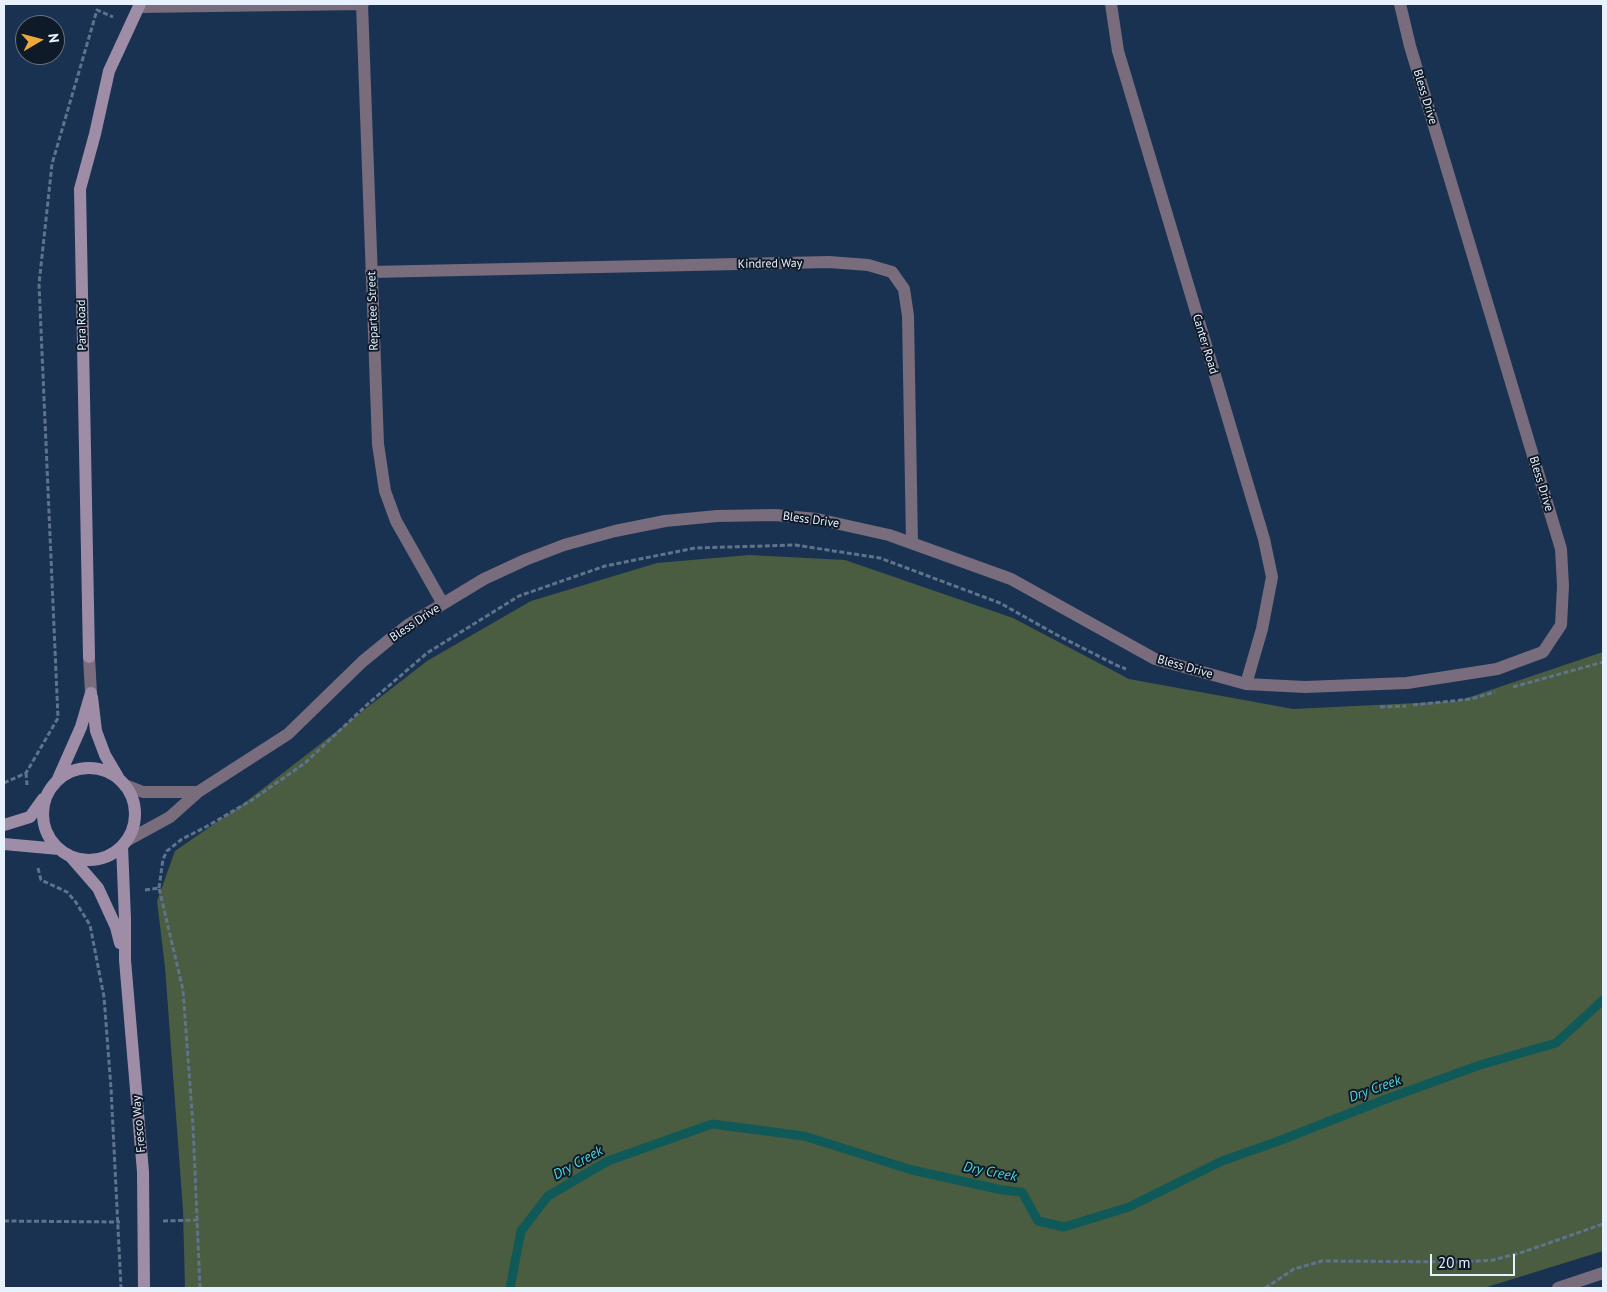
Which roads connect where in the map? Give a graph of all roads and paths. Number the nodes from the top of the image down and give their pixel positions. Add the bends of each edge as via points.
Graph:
1 (363, 4) edge
2 (1111, 4) edge
3 (1400, 4) edge
4 (140, 5) edge
5 (131, 24) junction
6 (371, 272) junction
7 (912, 543) junction
8 (443, 604) junction
9 (1603, 662) edge
10 (1134, 671) dead end
11 (1246, 684) junction
12 (1509, 689) dead end
13 (1500, 691) dead end
14 (91, 692) junction
15 (1372, 707) dead end
16 (58, 779) junction
17 (122, 781) junction
18 (4, 783) edge
19 (48, 792) junction
20 (198, 792) junction
21 (4, 825) edge
22 (125, 843) junction
23 (4, 844) edge
24 (59, 849) junction
25 (71, 857) junction
26 (40, 880) dead end
27 (159, 888) junction
28 (124, 894) junction
29 (102, 897) junction
30 (75, 901) junction
31 (125, 960) junction
32 (198, 1220) junction
33 (118, 1221) junction
34 (144, 1221) junction
35 (4, 1222) edge
36 (1603, 1224) edge
37 (1603, 1273) edge
38 (121, 1288) edge
39 (144, 1288) edge
40 (200, 1288) edge
41 (1265, 1288) edge
42 (1558, 1288) edge

1 - 4 street
1 - 6 street, Repartee Street
2 - 11 street, Canter Road via 1118,52 1264,539 1272,577 1262,629
3 - 11 street, Bless Drive via 1412,56 1561,549 1560,625 1543,652 1497,669 1407,683 1305,687
4 - 5 street, Para Road
5 - 14 street, Para Road via 109,71 80,190
5 - 18 path via 96,10 52,164 39,284 58,718 26,773
6 - 7 street, Kindred Way via 829,262 868,265 892,272 904,289 908,316
6 - 8 street, Repartee Street via 378,444 385,491 396,521
7 - 8 street, Bless Drive via 889,535 792,516 717,516 665,521 564,545 484,579
7 - 11 street, Bless Drive via 1011,579 1155,659
8 - 20 street, Bless Drive via 390,638 288,734
9 - 12 path
10 - 27 path via 1116,665 1000,603 880,558 785,545 695,548 605,566 520,596 427,653 304,763 252,800 182,839 168,851 162,865
13 - 15 path via 1471,699
14 - 16 street via 81,727
14 - 17 street via 96,730 105,755
16 - 17 street via 88,767 109,772
16 - 19 street
17 - 20 street via 143,792
17 - 22 street via 132,797 135,812 134,826
19 - 21 street via 30,817
19 - 24 street via 43,809 44,826
20 - 22 street, Bless Drive via 170,816
22 - 25 street via 111,855 98,860
22 - 28 street, Fresco Way
23 - 24 street
24 - 25 street
25 - 29 street, Fresco Way
26 - 30 path via 67,892
27 - 28 path
27 - 32 path via 183,990
28 - 31 street, Fresco Way
29 - 30 path
29 - 31 street, Fresco Way via 116,927
30 - 33 path via 90,925 104,997
31 - 34 street, Fresco Way via 143,1172
32 - 34 path
32 - 40 path
33 - 34 path via 131,1224
33 - 35 path
33 - 38 path
34 - 39 street, Fresco Way
36 - 41 path via 1493,1260 1322,1262 1294,1269
37 - 42 street

